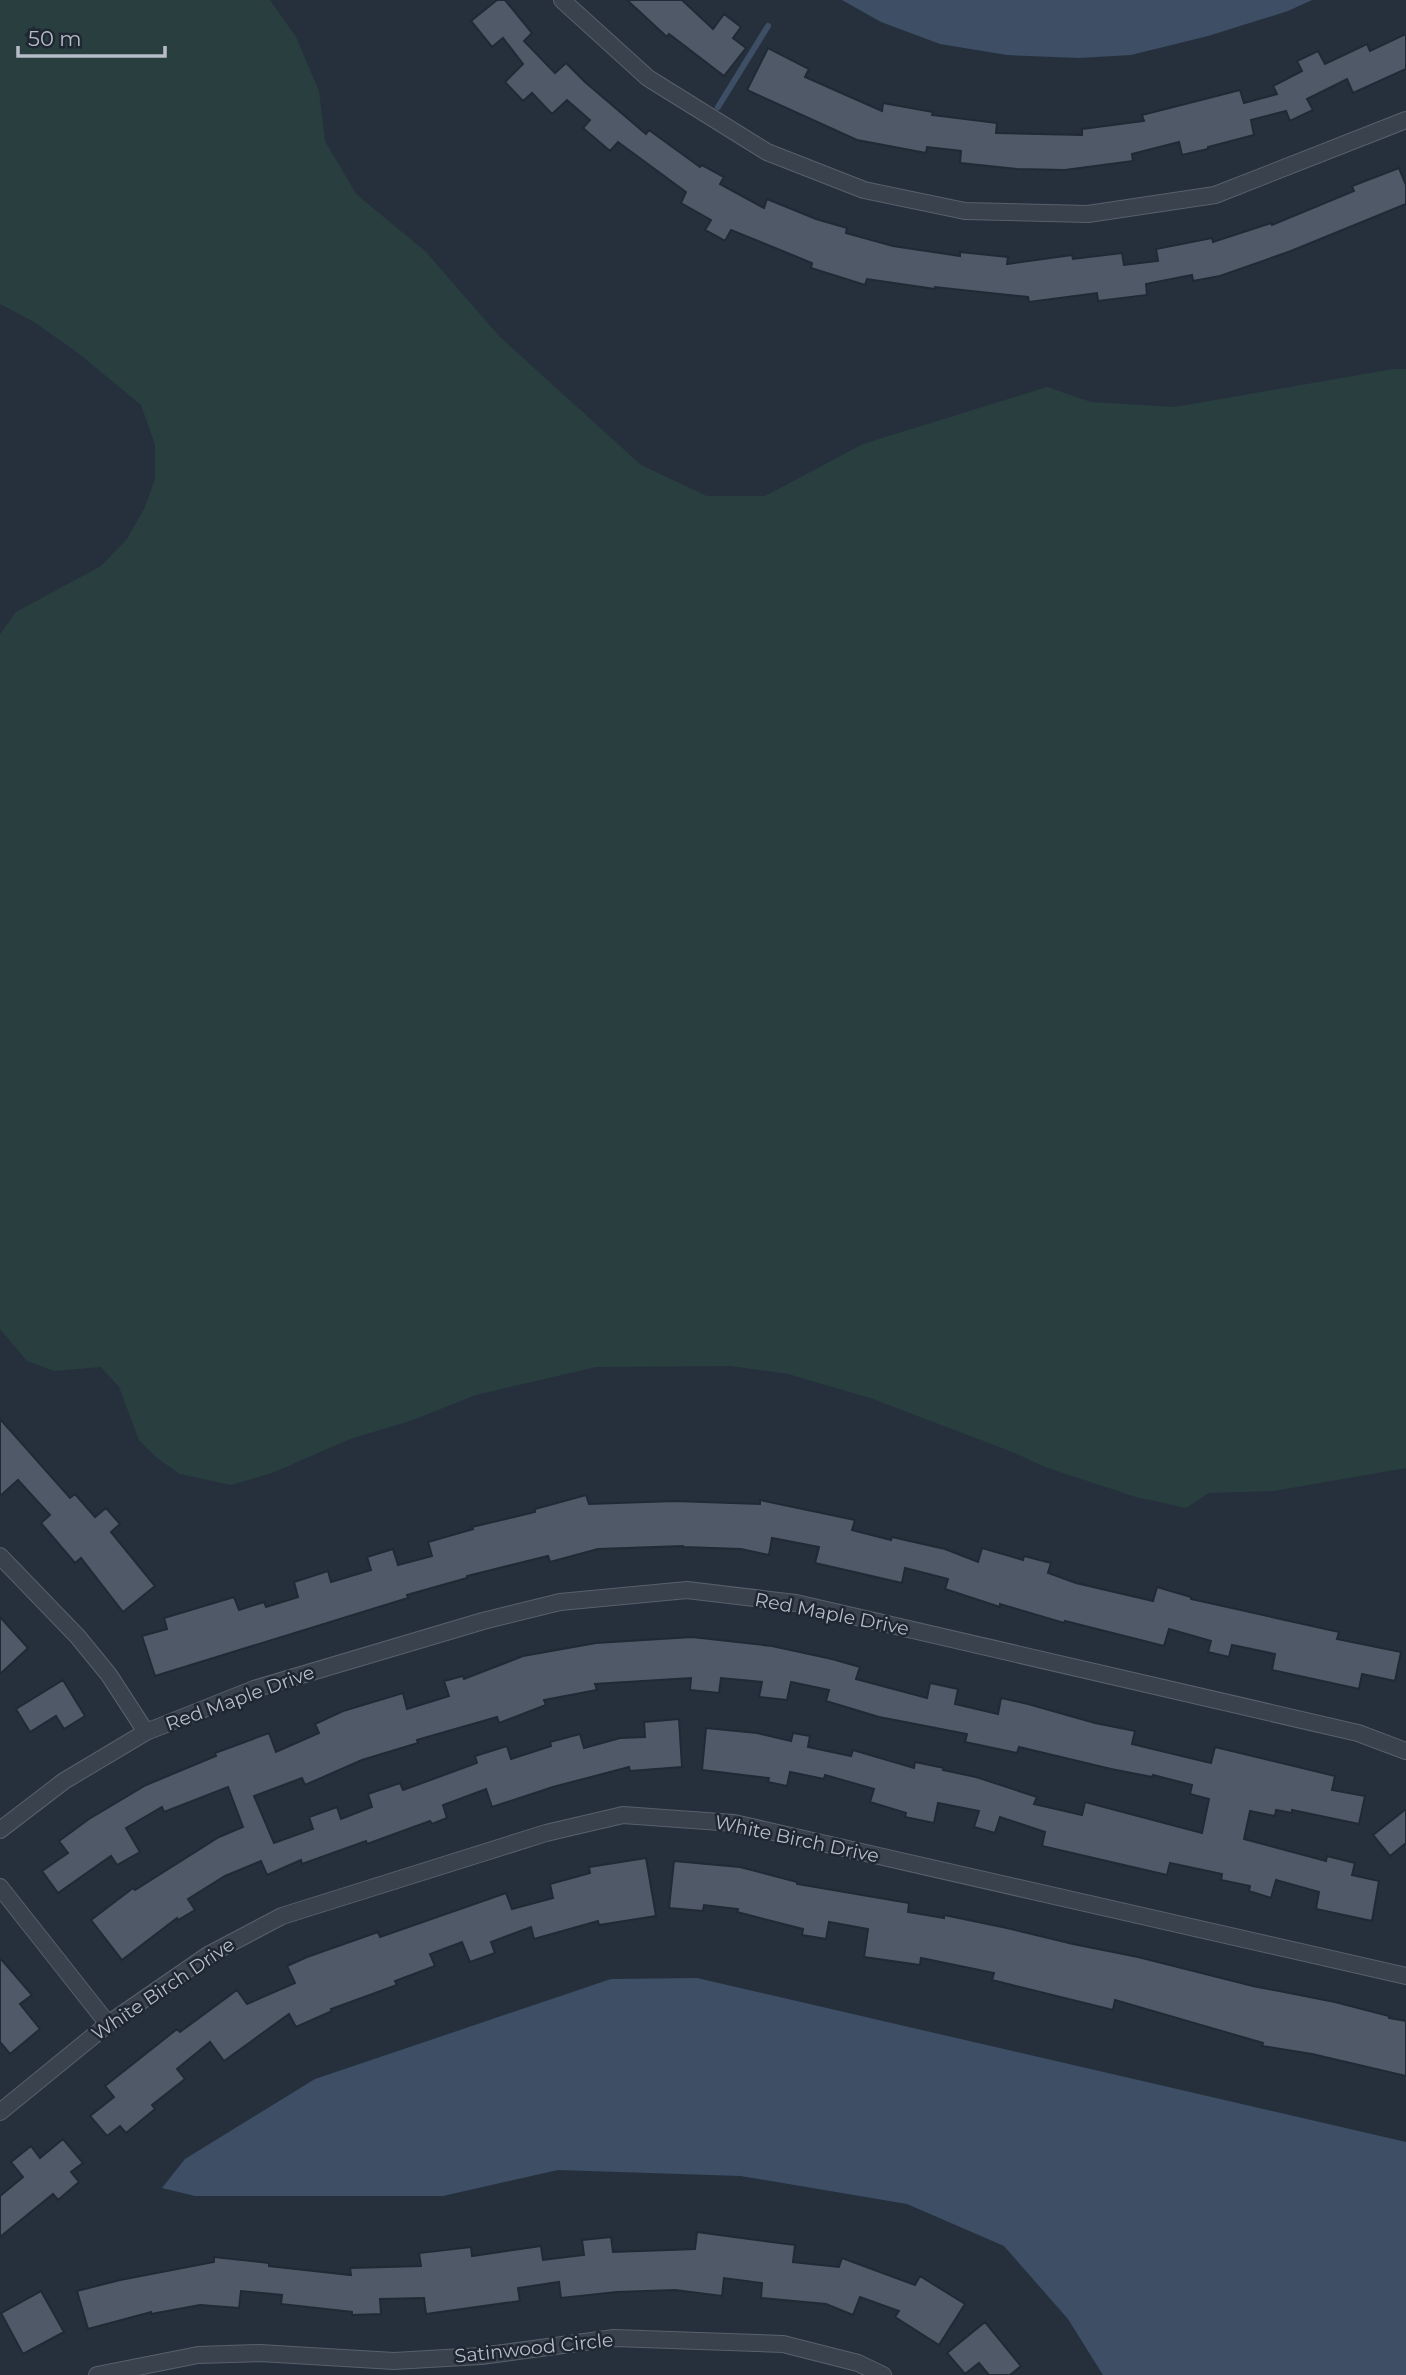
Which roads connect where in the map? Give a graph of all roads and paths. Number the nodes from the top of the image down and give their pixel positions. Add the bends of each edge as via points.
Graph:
1 (562, 0) edge
2 (1406, 120) edge
3 (0, 1556) edge
4 (146, 1732) junction
5 (1406, 1751) edge
6 (0, 1829) edge
7 (0, 1886) edge
8 (1406, 1976) edge
9 (108, 2024) junction
10 (0, 2112) edge
11 (97, 2375) edge
12 (883, 2375) edge

1 - 2 street via 648,78 767,152 864,190 965,211 1088,214 1215,195
3 - 4 street via 78,1637
4 - 5 street, Red Maple Drive via 254,1689 484,1621 560,1602 687,1590 810,1606 1358,1733
4 - 6 street, Red Maple Drive via 64,1781
7 - 9 street
8 - 9 street, White Birch Drive via 734,1823 623,1815 547,1833 282,1916 208,1955
9 - 10 street, White Birch Drive
11 - 12 street, Satinwood Circle via 198,2355 260,2353 394,2361 481,2356 614,2337 783,2344 858,2363

